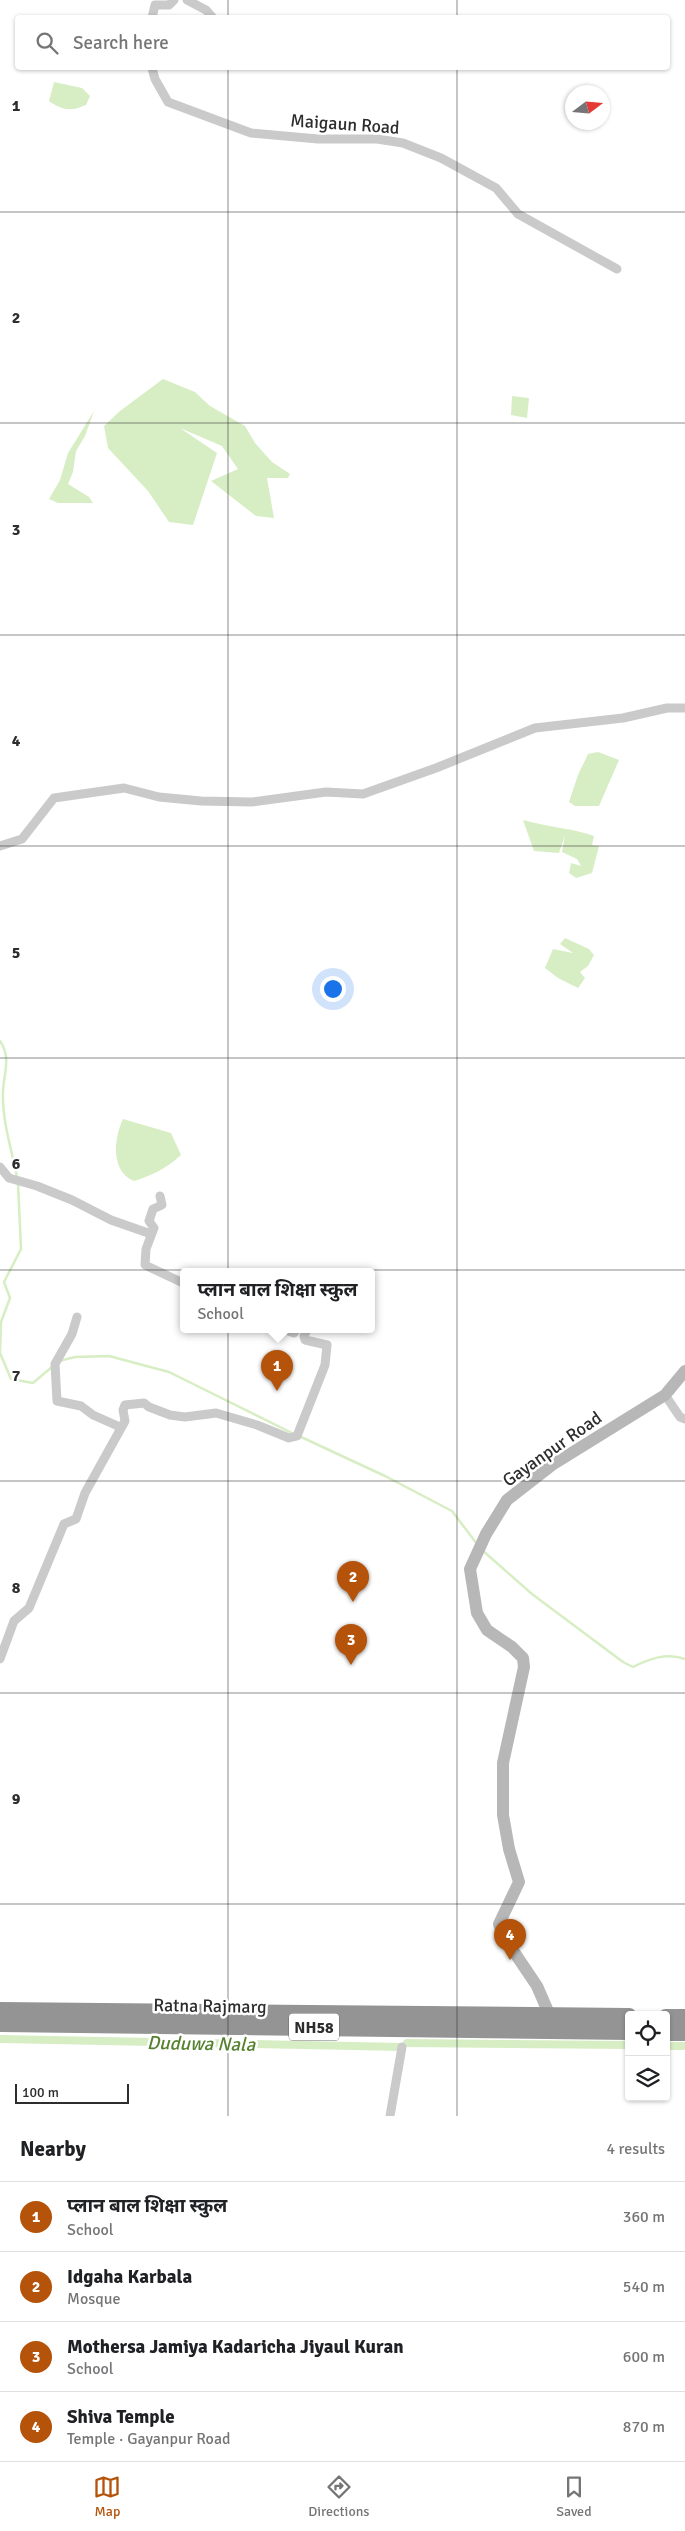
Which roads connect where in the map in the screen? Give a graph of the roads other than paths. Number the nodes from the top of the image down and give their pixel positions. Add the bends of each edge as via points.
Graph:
1 (174, 0) edge
2 (188, 0) edge
3 (153, 15) edge
4 (210, 15) edge
5 (153, 70) edge
6 (617, 269) dead end
7 (685, 708) edge
8 (0, 846) edge
9 (0, 1167) edge
10 (160, 1196) dead end
11 (151, 1234) junction
12 (180, 1282) edge
13 (77, 1317) dead end
14 (306, 1333) edge
15 (685, 1371) edge
16 (665, 1395) junction
17 (685, 1419) edge
18 (120, 1427) junction
19 (0, 1658) edge
20 (0, 2010) edge
21 (550, 2016) junction
22 (625, 2016) edge
23 (670, 2017) edge
24 (685, 2017) edge
25 (0, 2024) edge
26 (625, 2032) edge
27 (670, 2033) edge
28 (685, 2033) edge
29 (402, 2047) dead end
30 (390, 2116) edge

1 - 3 street via 169,5 155,5
2 - 4 street
5 - 6 street, Maigaun Road via 168,102 251,133 318,139 377,139 403,143 441,158 496,188 518,214
7 - 8 street via 535,728 364,794 326,792 252,802 201,801 160,797 124,788 54,798 22,840
9 - 11 street via 9,1178 37,1186 111,1220
10 - 11 street via 162,1204 153,1210 149,1222 154,1228
11 - 12 street via 145,1265
13 - 18 street via 72,1334 54,1364 57,1401 86,1408 93,1415
14 - 18 street via 305,1340 328,1348 297,1436 289,1438 216,1413 185,1417 170,1415 144,1402 125,1405 125,1421
15 - 16 street, Gayanpur Road
16 - 17 street via 680,1417
16 - 21 street, Gayanpur Road via 530,1480 507,1500 470,1569 477,1613 487,1630 523,1658 524,1667 503,1763 503,1816 519,1882 499,1924 504,1937 537,1986
18 - 19 street via 85,1493 76,1519 64,1524 29,1608 14,1621
20 - 21 highway, Ratna Rajmarg / NH58
21 - 22 highway, Ratna Rajmarg / NH58
23 - 24 highway
25 - 26 highway, Ratna Rajmarg / NH58
27 - 28 highway
29 - 30 street

